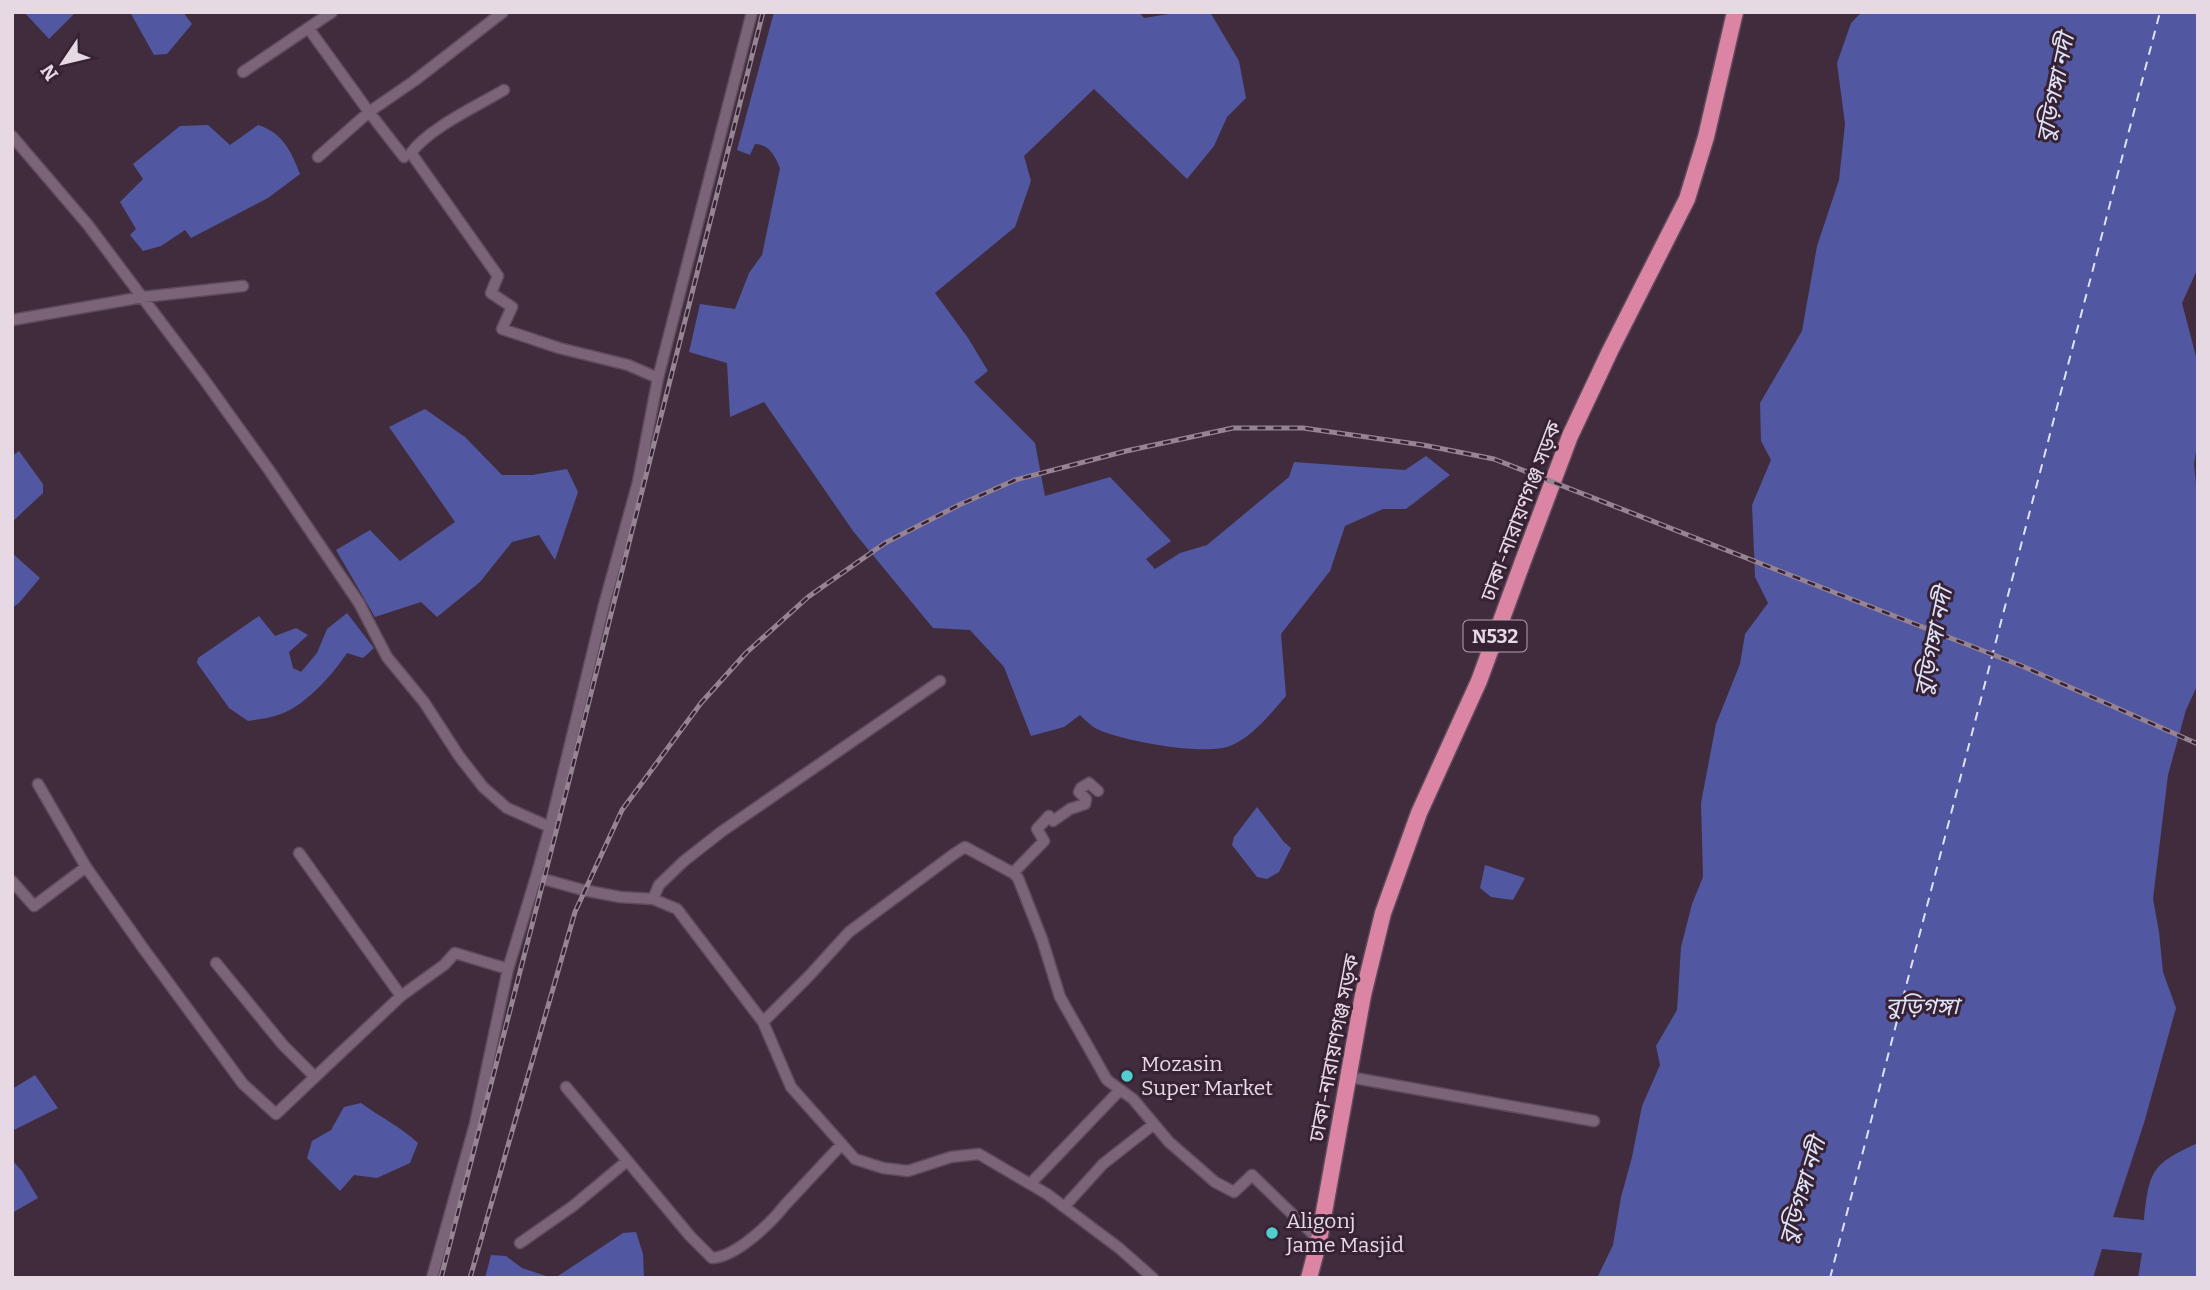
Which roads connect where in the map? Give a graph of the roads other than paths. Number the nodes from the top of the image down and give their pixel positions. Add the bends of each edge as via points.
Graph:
1 (332, 12) edge
2 (503, 12) edge
3 (752, 12) edge
4 (1735, 12) edge
5 (309, 29) junction
6 (243, 72) dead end
7 (504, 90) dead end
8 (369, 111) junction
9 (12, 136) edge
10 (318, 157) dead end
11 (404, 157) dead end
12 (243, 286) dead end
13 (143, 297) junction
14 (12, 320) edge
15 (658, 378) junction
16 (940, 681) dead end
17 (38, 784) dead end
18 (1098, 791) dead end
19 (550, 827) junction
20 (299, 853) dead end
21 (86, 867) junction
22 (1013, 873) junction
23 (536, 877) junction
24 (12, 881) edge
25 (653, 899) junction
26 (216, 963) dead end
27 (508, 969) junction
28 (401, 996) junction
29 (763, 1022) junction
30 (315, 1077) junction
31 (1349, 1077) junction
32 (566, 1087) dead end
33 (1120, 1090) junction
34 (1594, 1121) dead end
35 (1154, 1124) junction
36 (842, 1144) junction
37 (627, 1161) junction
38 (1030, 1184) junction
39 (1065, 1207) junction
40 (1319, 1240) junction
41 (520, 1243) dead end
42 (432, 1278) edge
43 (1153, 1278) edge
44 (1309, 1278) edge

1 - 5 street
2 - 8 street
3 - 15 street
4 - 31 highway, ঢাকা-নারায়ণগঞ্জ সড়ক / N532 via 1687,199 1570,436 1479,681 1415,825 1383,913
5 - 6 street
5 - 8 street
7 - 15 street via 449,122 411,153 498,276 491,293 512,307 502,329
8 - 10 street
8 - 11 street
9 - 13 street
12 - 13 street
13 - 14 street
13 - 19 street via 269,470 359,603 387,656 459,756 507,808
15 - 19 street via 638,481
16 - 25 street via 721,832 659,885
17 - 21 street
18 - 22 street via 1089,783 1079,792 1086,799 1084,804 1041,822 1037,829 1044,841
19 - 23 street
20 - 28 street
21 - 24 street via 34,906
21 - 30 street via 243,1084 276,1114
22 - 29 street via 965,847 849,932
22 - 33 street via 1042,939 1060,997 1107,1080
23 - 25 street via 620,897
23 - 27 street
25 - 29 street via 677,909
26 - 30 street
27 - 28 street via 455,953
27 - 42 street via 475,1124
28 - 30 street
29 - 36 street via 792,1087
31 - 34 street
31 - 40 highway, ঢাকা-নারায়ণগঞ্জ সড়ক / N532
32 - 37 street
33 - 35 street
33 - 38 street
35 - 39 street via 1103,1164
35 - 40 street via 1215,1182 1234,1192 1252,1174
36 - 37 street via 780,1213 736,1250 715,1259
36 - 38 street via 855,1159 908,1171 951,1157 979,1154
37 - 41 street
38 - 39 street
39 - 43 street
40 - 44 highway, ঢাকা-নারায়ণগঞ্জ সড়ক / N532

